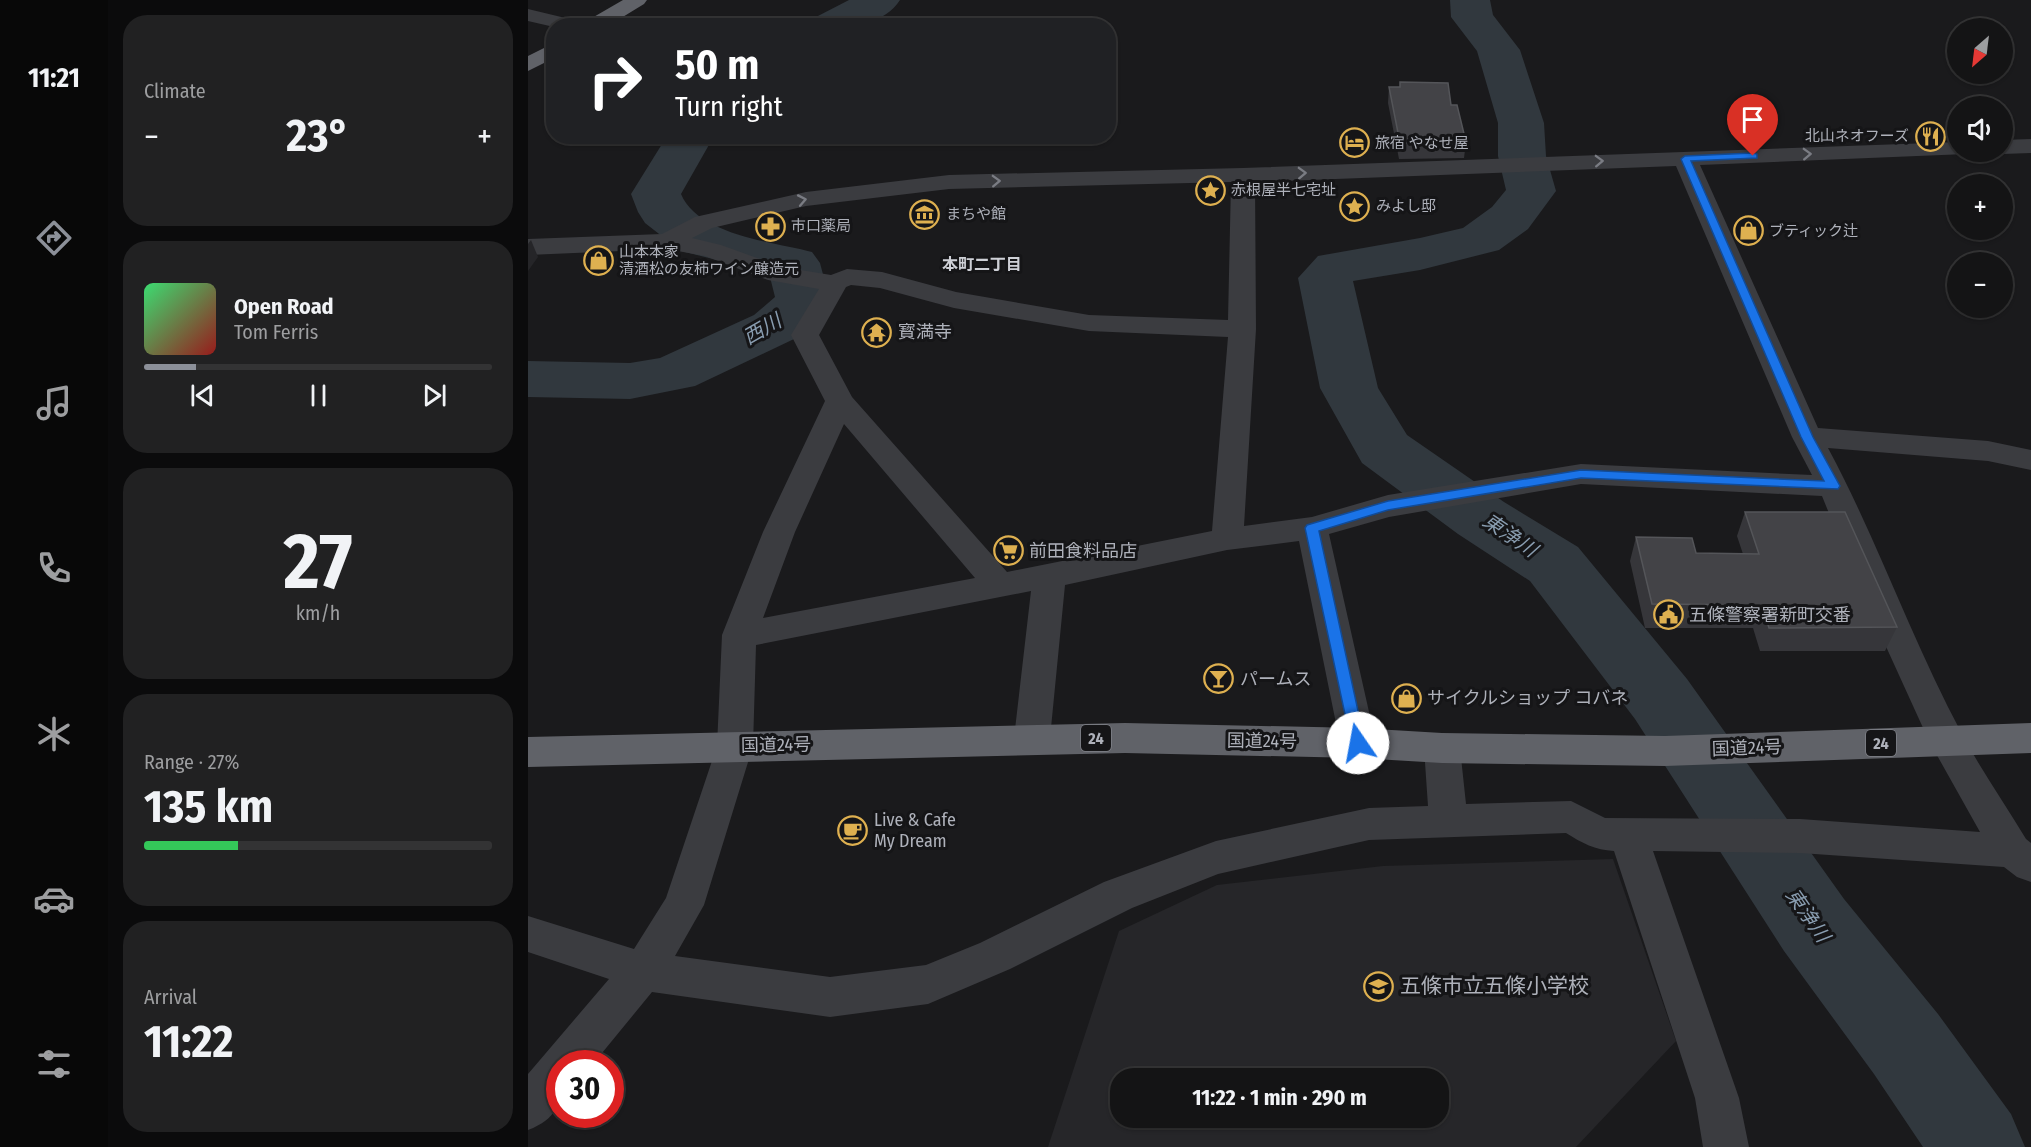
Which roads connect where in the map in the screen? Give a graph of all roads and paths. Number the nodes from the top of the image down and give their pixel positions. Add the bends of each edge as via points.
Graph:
1 (637, 0) edge
2 (528, 15) edge
3 (605, 18) edge
4 (546, 19) edge
5 (546, 54) edge
6 (528, 65) edge
7 (2031, 146) edge
8 (2013, 147) edge
9 (1947, 149) edge
10 (1685, 159) junction
11 (1243, 175) junction
12 (667, 241) junction
13 (528, 247) edge
14 (828, 282) junction
15 (1242, 329) junction
16 (840, 401) junction
17 (1807, 437) junction
18 (2031, 460) edge
19 (1833, 486) junction
20 (1312, 528) junction
21 (1227, 539) junction
22 (1049, 575) junction
23 (999, 584) junction
24 (739, 636) junction
25 (1032, 738) junction
26 (2031, 738) edge
27 (1947, 741) junction
28 (1358, 743) junction
29 (735, 746) junction
30 (1442, 748) junction
31 (528, 752) edge
32 (1449, 822) junction
33 (1628, 834) junction
34 (2022, 858) edge
35 (528, 934) edge
36 (643, 971) junction
37 (577, 1050) edge
38 (546, 1087) edge
39 (528, 1108) edge
40 (1726, 1147) edge

1 - 3 highway
2 - 4 street
5 - 6 highway
7 - 8 street
10 -> 9 street
11 -> 10 street
10 - 17 street
12 -> 11 street via 704,222 806,199 949,182
11 - 15 street
12 - 13 street
12 - 14 street via 712,250 777,274
14 - 15 street via 847,277 882,280 954,300 1089,323
14 - 16 street via 832,296 808,324 805,335
15 - 21 street
16 - 23 street
16 - 24 street via 779,532
17 - 18 street via 1988,451
17 - 19 street
19 - 20 street via 1581,474 1388,506
19 - 27 street
20 - 21 street
20 - 28 street
21 - 22 street
22 - 23 street
22 - 25 street
23 - 24 street
24 - 29 street
25 - 28 highway, 国道24号 / 24
25 - 29 highway, 国道24号 / 24
26 - 27 highway, 国道24号 / 24
27 - 30 highway, 国道24号 / 24 via 1665,751
27 - 34 street
28 - 30 highway, 国道24号 / 24
29 - 31 highway, 国道24号 / 24
29 - 36 street via 684,905
30 - 32 street
32 - 33 street via 1571,817 1600,834
32 - 36 street via 1369,825 1216,858 1118,895 995,956 927,984 830,997
33 - 34 street via 1800,836
33 - 40 street via 1716,1098
35 - 36 street
36 - 37 street
38 - 39 street

